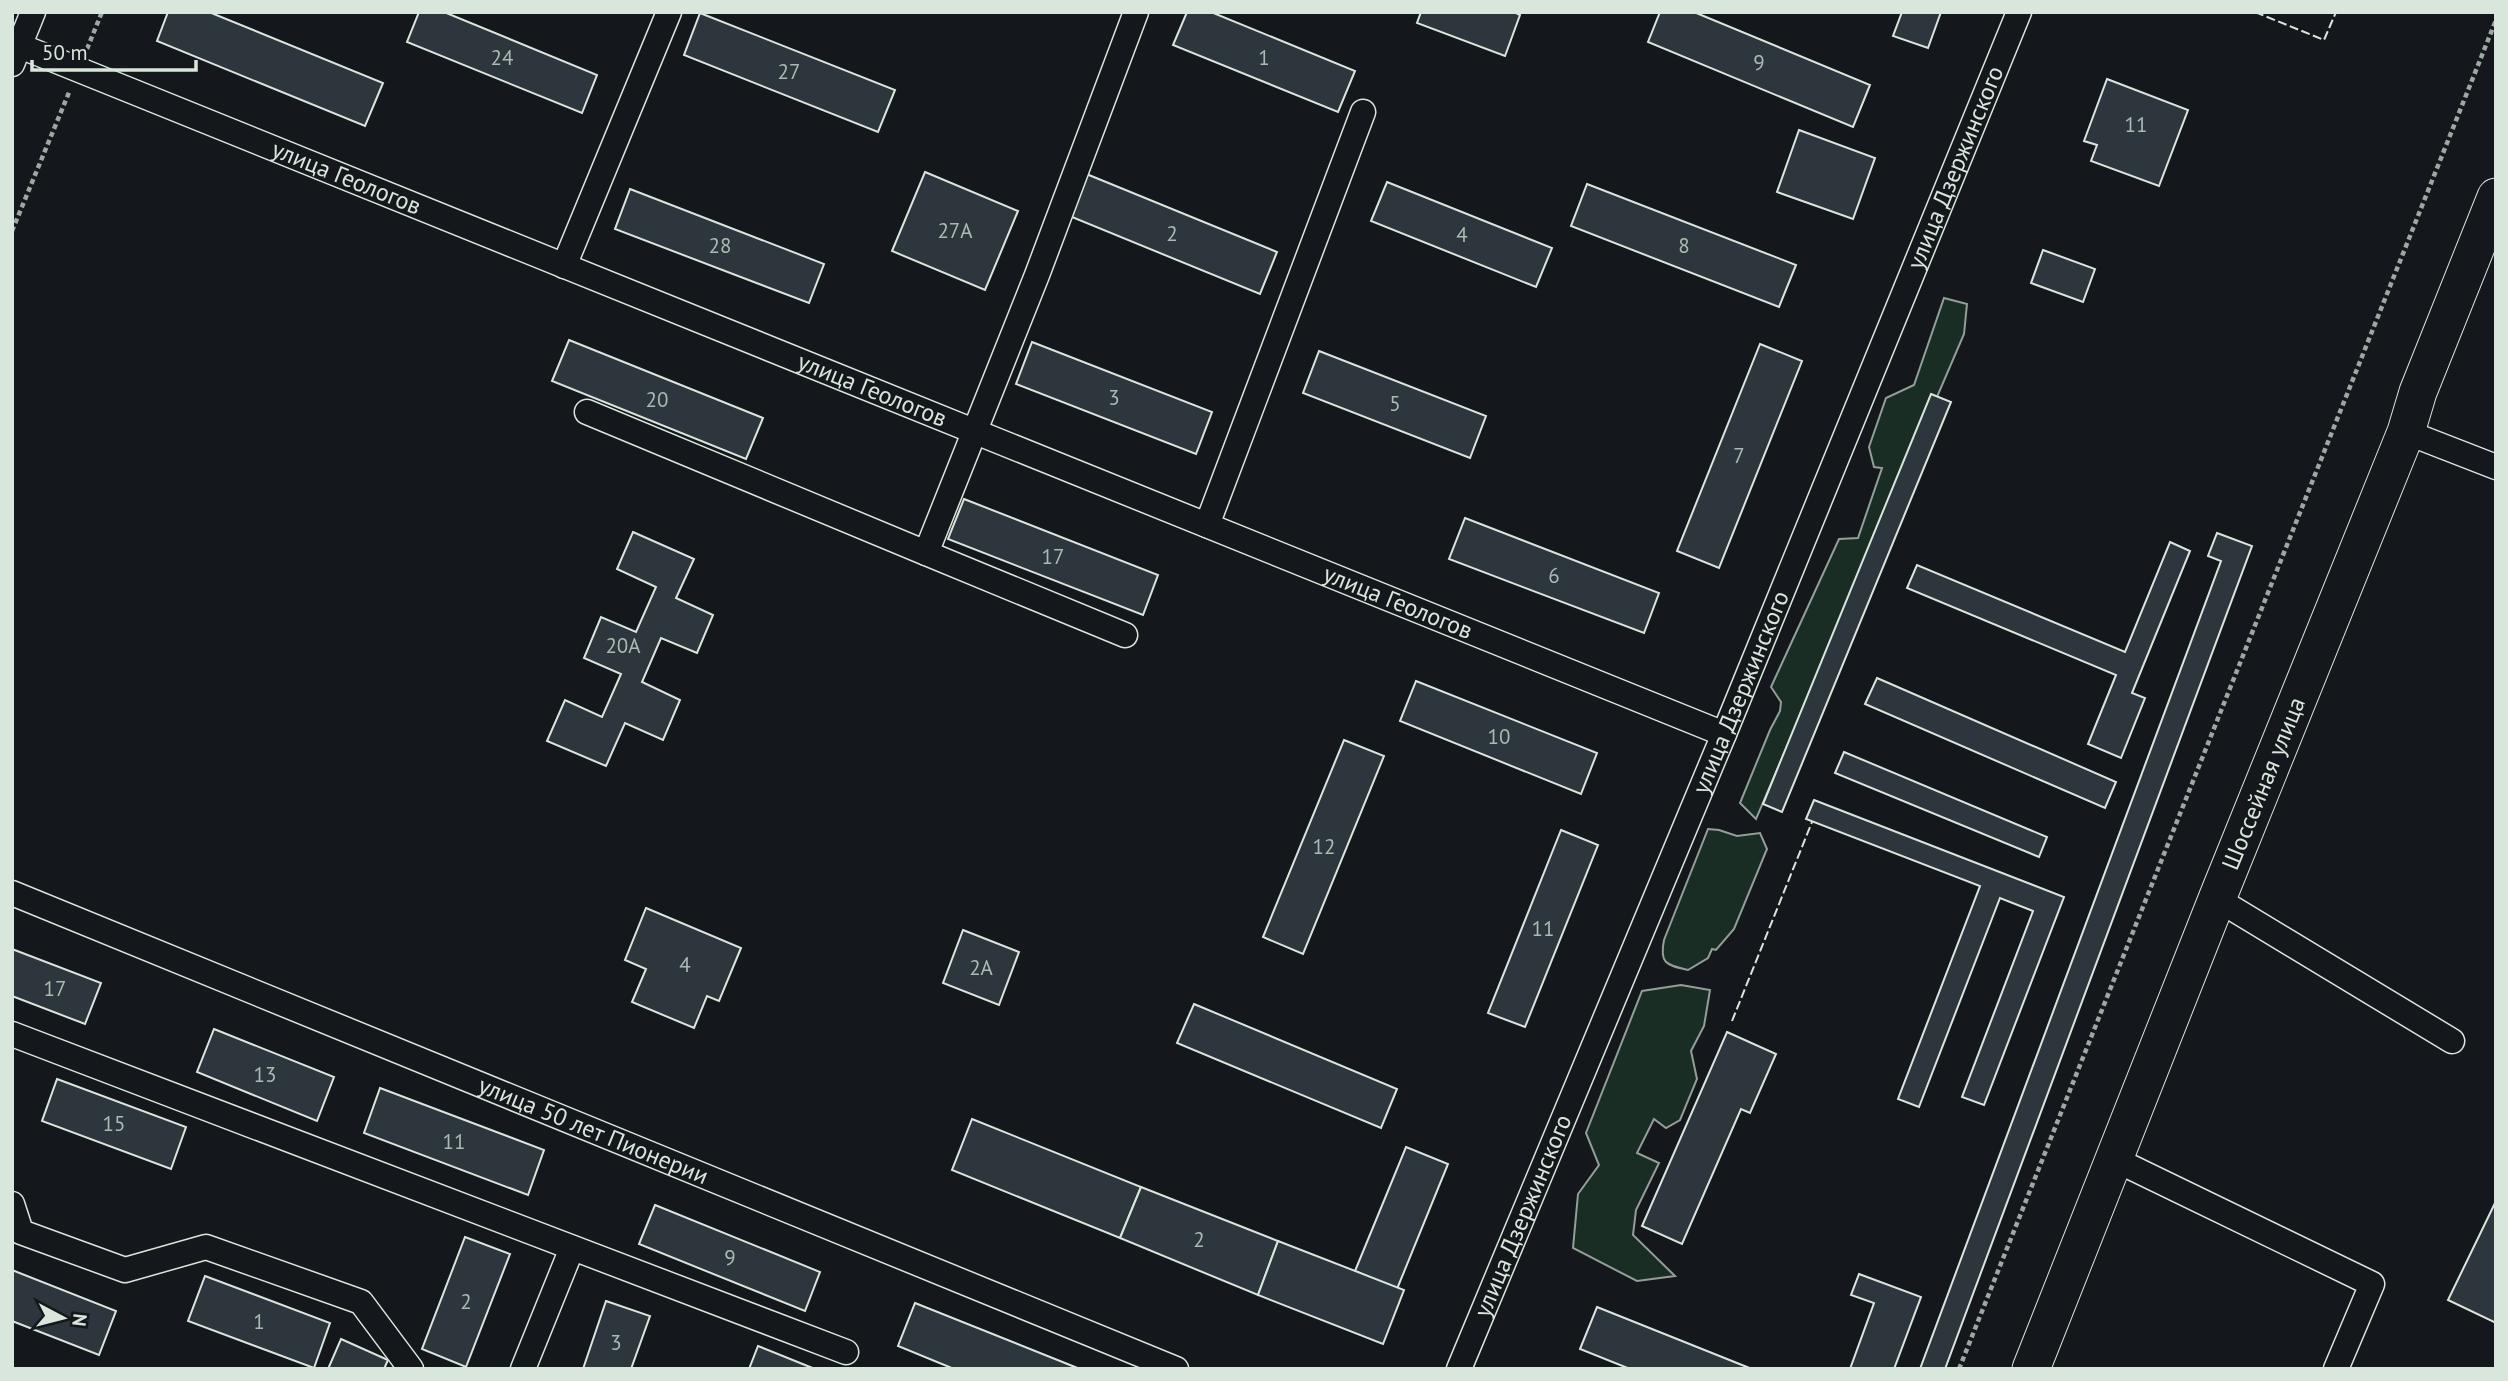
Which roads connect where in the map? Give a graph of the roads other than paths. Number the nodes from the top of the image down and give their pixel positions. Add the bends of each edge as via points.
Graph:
1 (33, 12) edge
2 (668, 12) edge
3 (1136, 12) edge
4 (2019, 12) edge
5 (16, 55) edge
6 (1363, 113) dead end
7 (2496, 197) edge
8 (564, 266) junction
9 (587, 412) dead end
10 (975, 432) junction
11 (2406, 432) junction
12 (2496, 467) edge
13 (1207, 525) junction
14 (926, 553) junction
15 (1125, 635) dead end
16 (1724, 734) junction
17 (12, 893) edge
18 (2217, 899) junction
19 (12, 1034) edge
20 (2452, 1041) dead end
21 (2114, 1158) junction
22 (12, 1204) edge
23 (572, 1248) junction
24 (846, 1352) dead end
25 (411, 1369) edge
26 (523, 1369) edge
27 (1175, 1369) edge
28 (1459, 1369) edge
29 (2031, 1369) edge
30 (2336, 1369) edge

1 - 5 street
2 - 8 street
3 - 10 street
4 - 16 street, улица Дзержинского
5 - 8 street, улица Геологов via 78,69
6 - 13 street
7 - 11 highway, Шоссейная улица
8 - 10 street, улица Геологов
9 - 14 street
10 - 13 street, улица Геологов
10 - 14 street
11 - 12 street
11 - 18 highway, Шоссейная улица
13 - 16 street, улица Геологов
14 - 15 street
16 - 28 street, улица Дзержинского
17 - 27 street, улица 50 лет Пионерии
18 - 20 street
18 - 21 highway, Шоссейная улица
19 - 23 street
21 - 29 highway, Шоссейная улица
21 - 30 street via 2372,1284
22 - 25 street via 21,1232 125,1270 206,1247 361,1302
23 - 24 street
23 - 26 street

